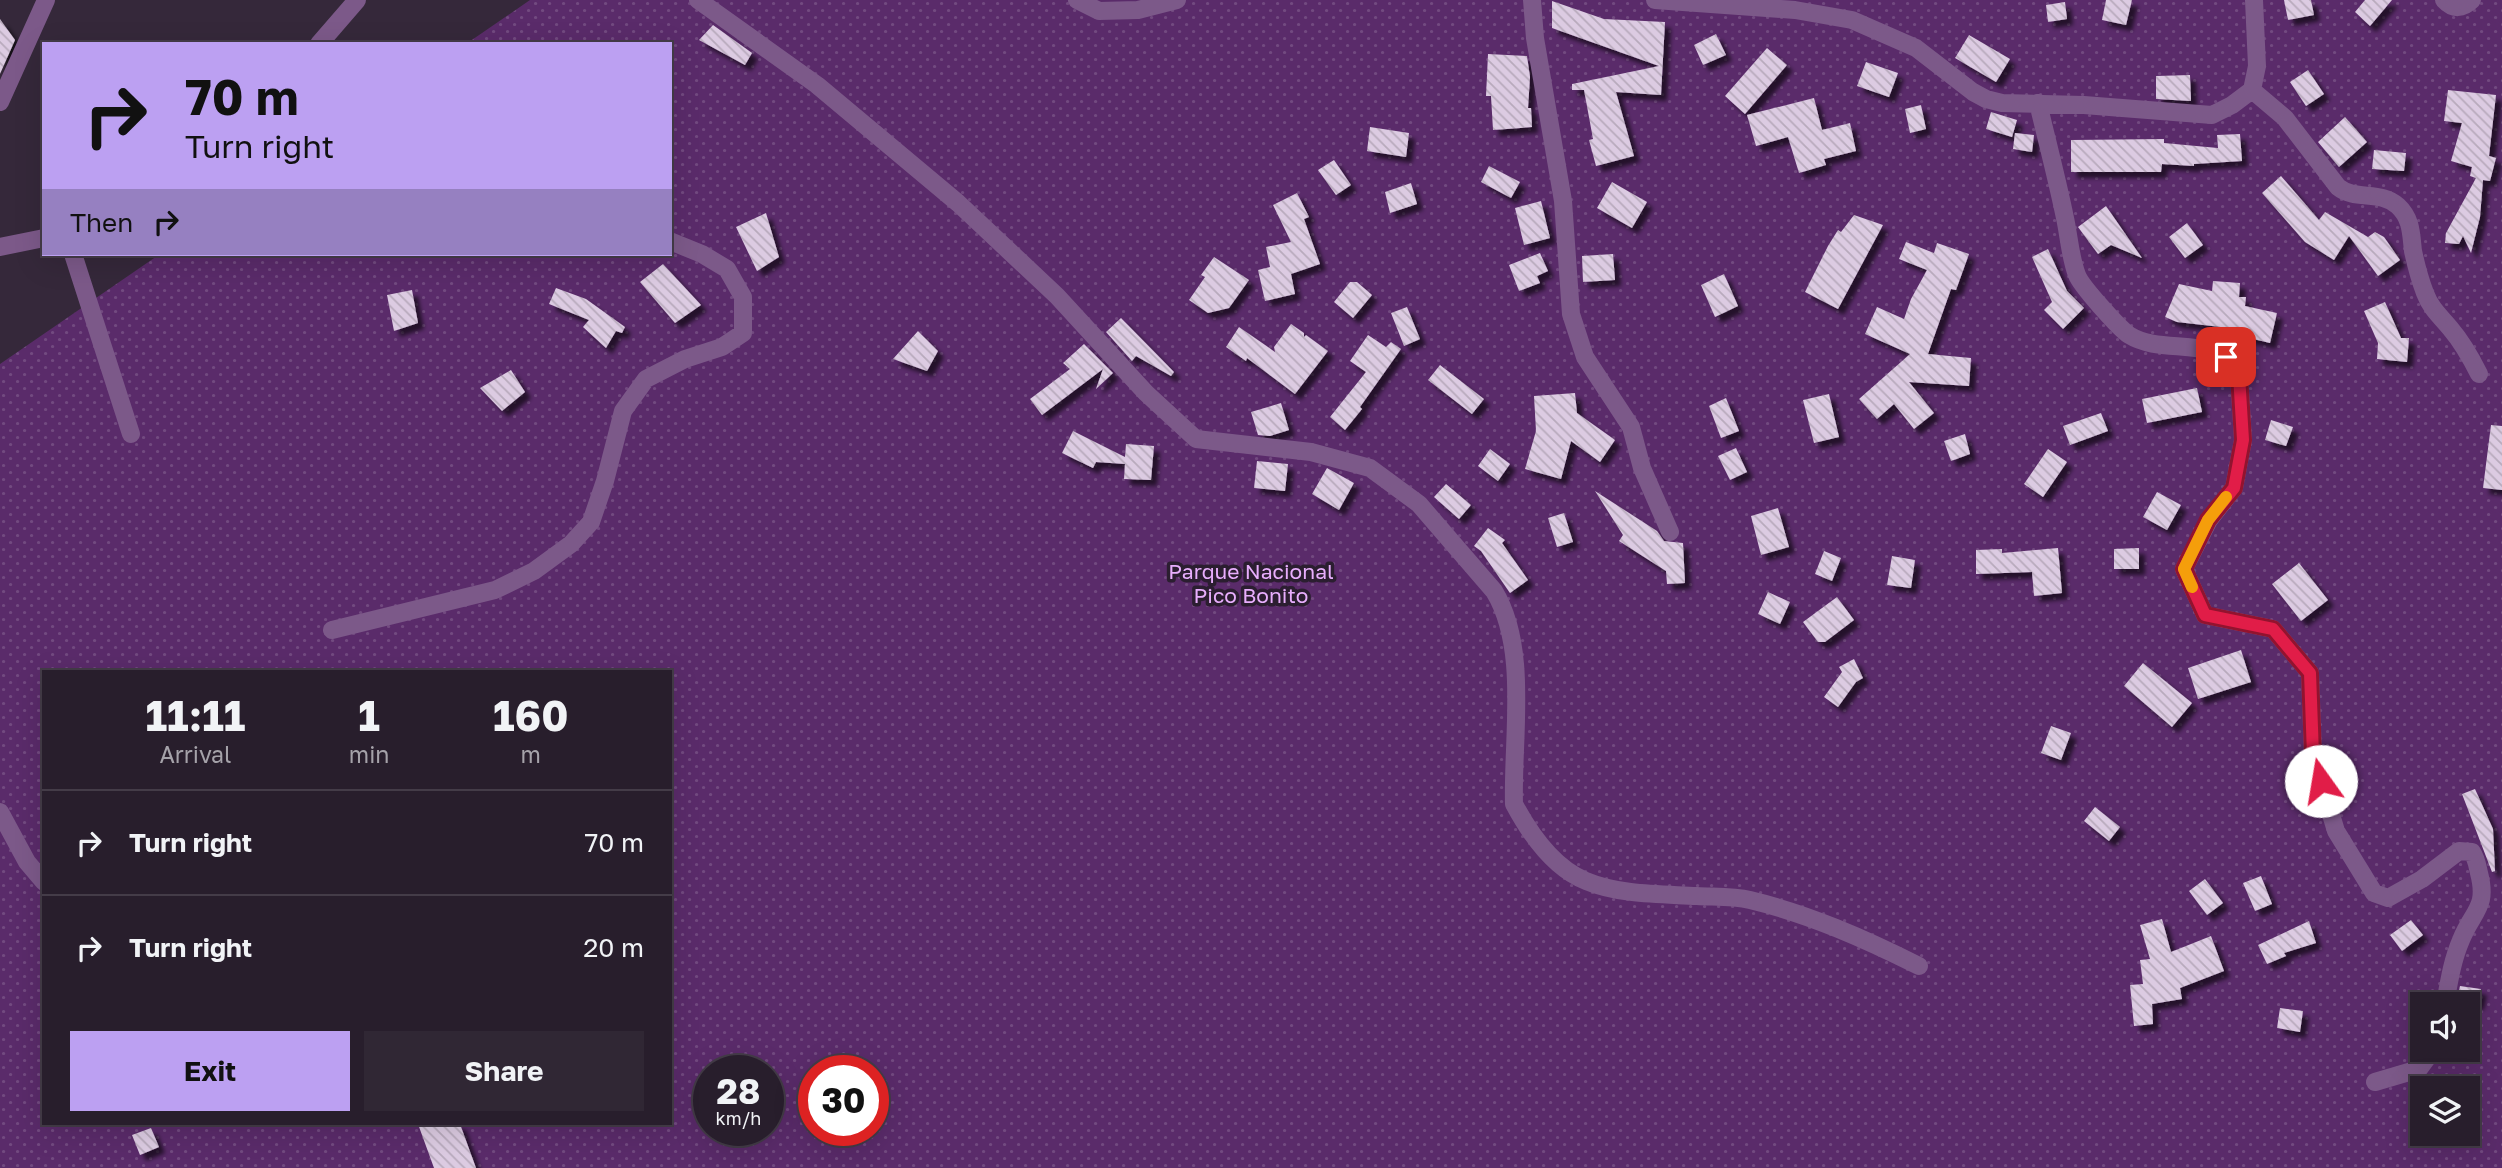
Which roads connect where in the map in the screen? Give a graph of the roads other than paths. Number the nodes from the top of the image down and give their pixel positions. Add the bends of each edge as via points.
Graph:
1 (46, 0) edge
2 (357, 0) edge
3 (698, 0) edge
4 (1077, 0) edge
5 (1177, 0) edge
6 (1532, 0) edge
7 (1655, 0) edge
8 (2254, 0) edge
9 (2444, 0) edge
10 (2472, 0) edge
11 (323, 42) edge
12 (2252, 90) junction
13 (0, 102) edge
14 (2038, 103) junction
15 (42, 239) edge
16 (672, 242) edge
17 (0, 247) edge
18 (74, 256) edge
19 (2479, 374) dead end
20 (131, 433) dead end
21 (1670, 532) dead end
22 (332, 630) dead end
23 (0, 812) edge
24 (42, 880) edge
25 (1919, 966) dead end
26 (2447, 992) edge
27 (2425, 1062) edge
28 (2375, 1082) dead end

1 - 13 street
2 - 11 street
3 - 25 street via 817,85 958,203 1196,439 1311,452 1370,468 1419,504 1503,606 1516,662 1514,804 1557,863 1586,881 1622,890 1747,899 1802,915
4 - 5 street via 1099,11 1138,10
6 - 21 street via 1563,201 1571,314 1585,357 1631,428 1642,468
7 - 14 street via 1794,10 1853,20 1916,48 1986,99
8 - 12 street via 2257,66
9 - 10 street via 2459,8
12 - 14 street via 2212,115
12 - 19 street via 2285,118 2344,193 2380,196 2398,206 2413,235 2413,250 2431,308 2456,336
14 - 26 street via 2077,277 2130,336 2214,352 2226,357 2239,375 2243,440 2234,488 2208,520 2184,569 2205,615 2273,629 2310,673 2313,755 2336,831 2374,893 2388,898 2403,891 2459,851 2472,852 2477,860 2484,886 2449,974
15 - 17 street
16 - 22 street via 727,269 743,297 743,333 722,347 646,379 623,411 591,522 571,544 495,590
18 - 20 street
23 - 24 street
27 - 28 street via 2420,1069

